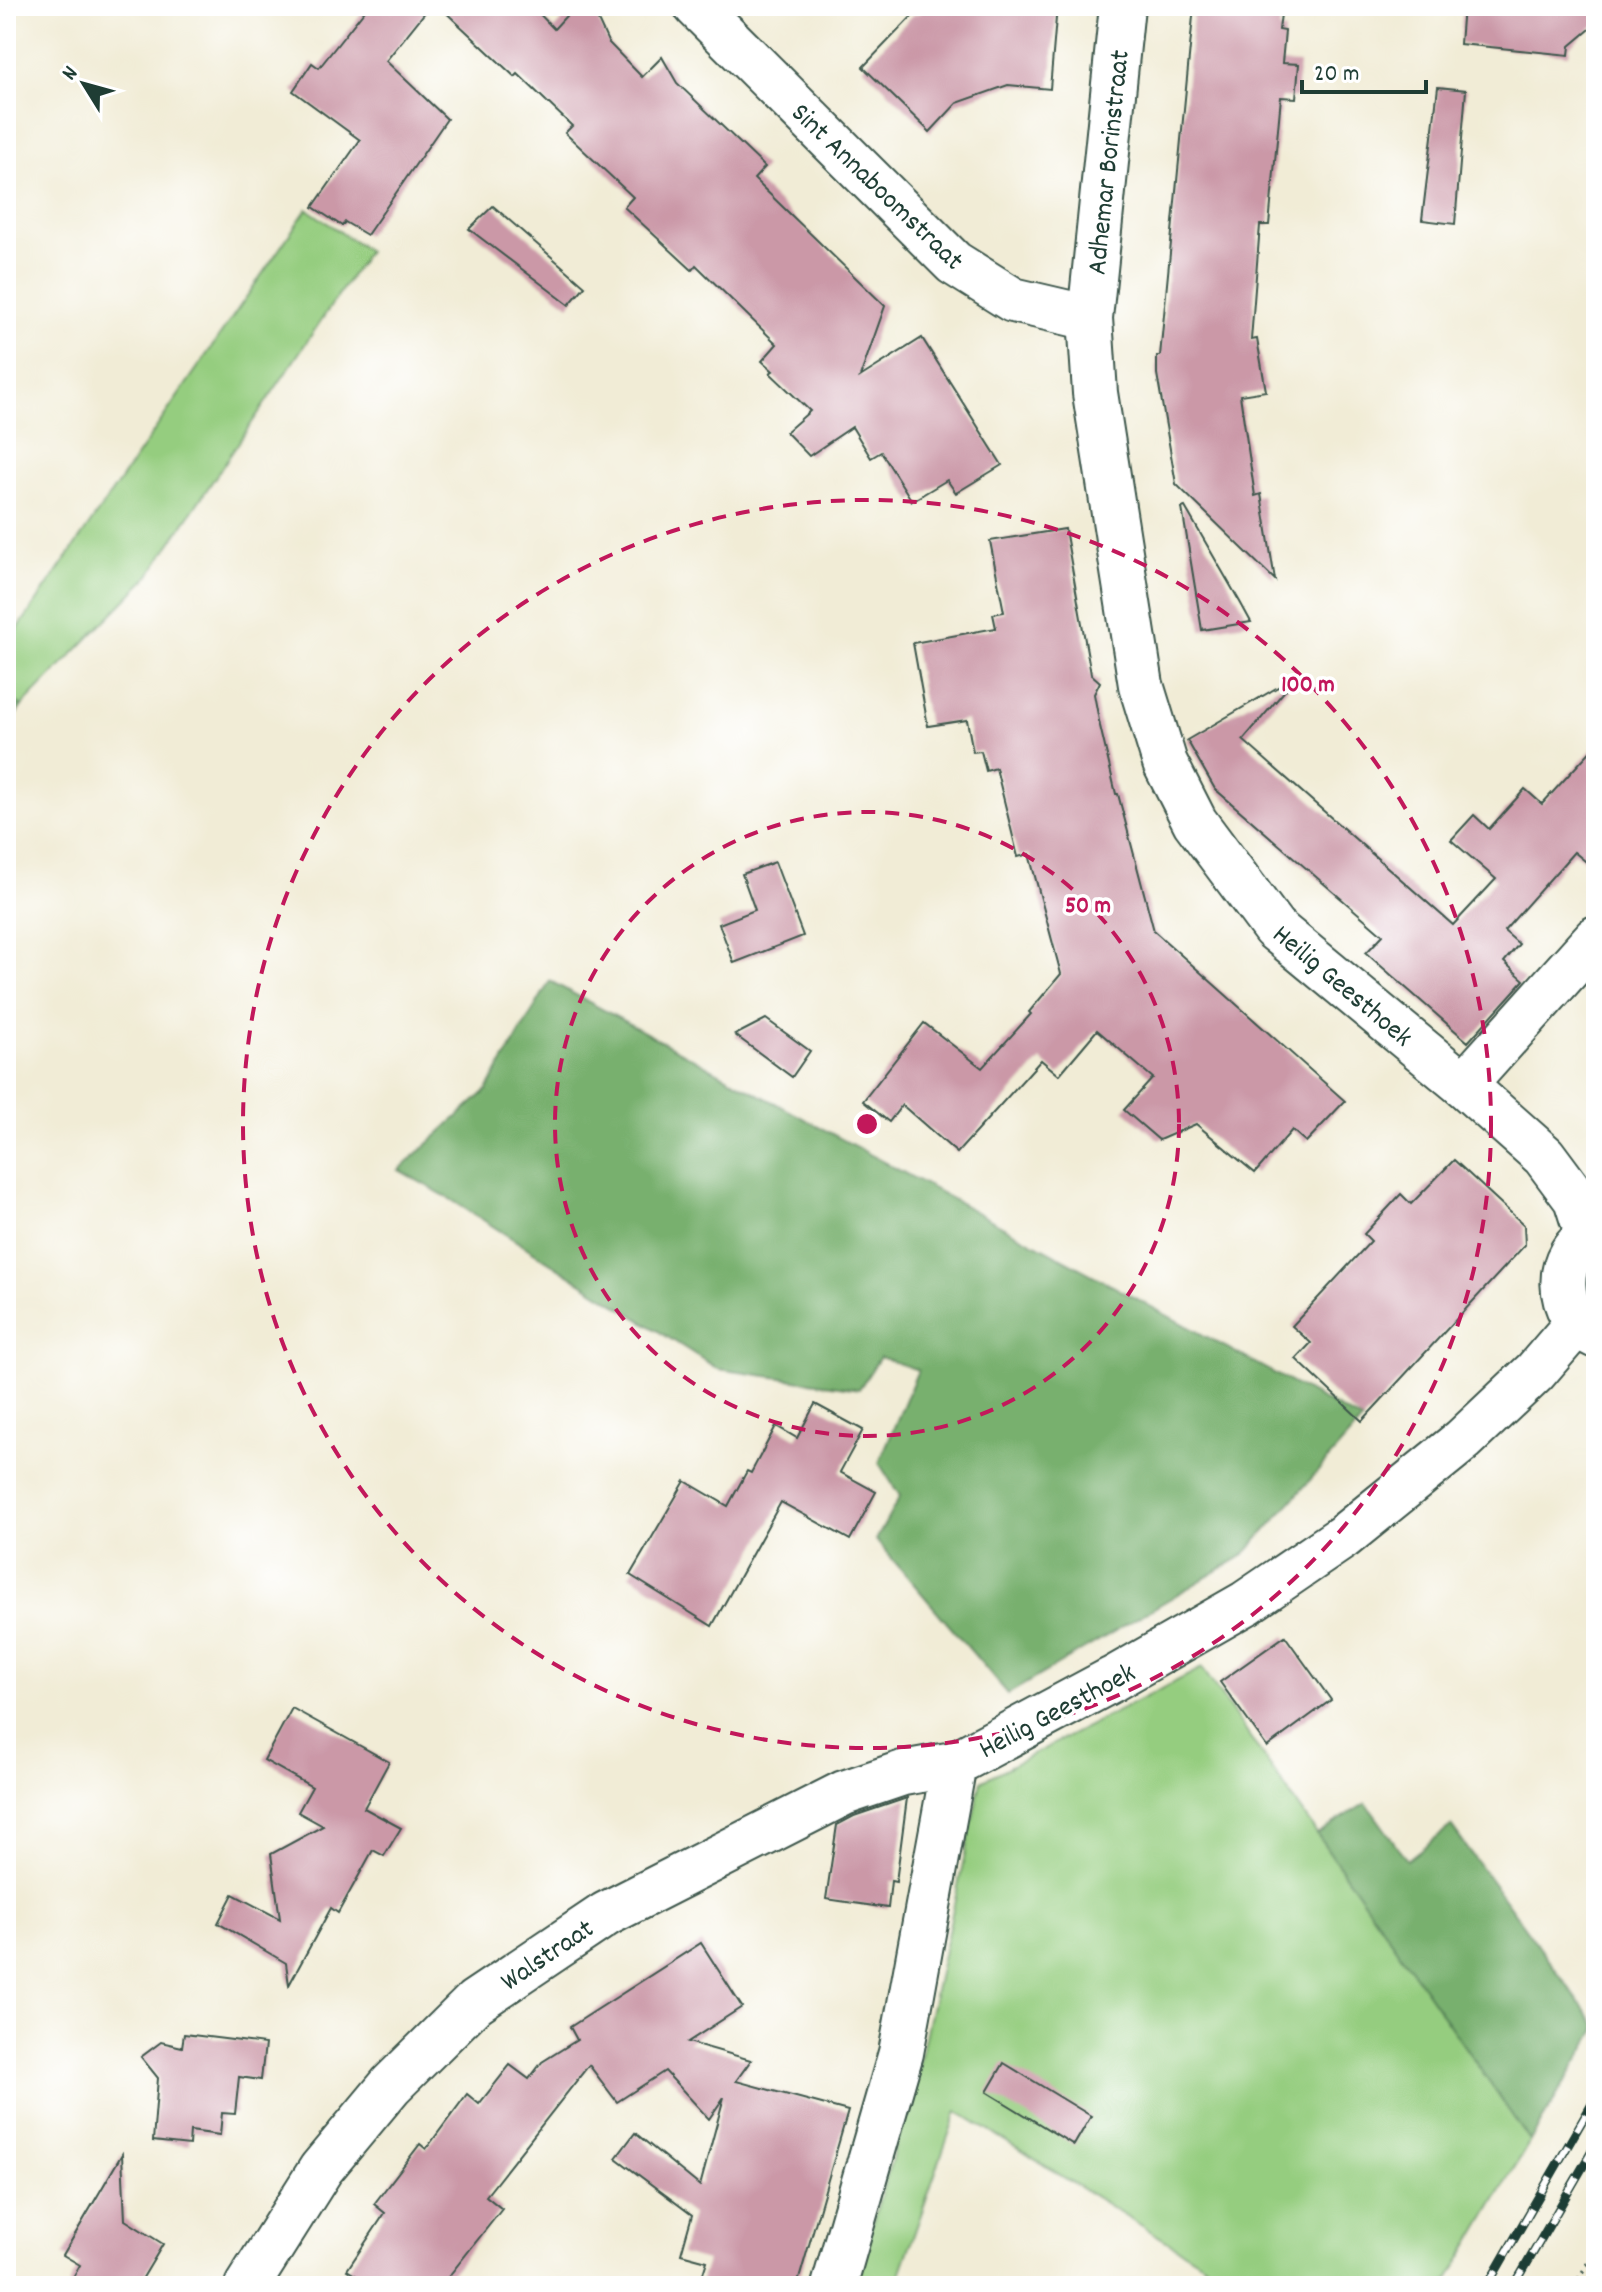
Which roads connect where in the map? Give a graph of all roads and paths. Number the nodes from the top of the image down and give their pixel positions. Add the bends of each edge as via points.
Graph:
1 (696, 6) edge
2 (1122, 6) edge
3 (1090, 318) junction
4 (1596, 938) edge
5 (1464, 1085) junction
6 (1592, 1235) edge
7 (1587, 1330) edge
8 (954, 1764) junction
9 (1596, 2250) edge
10 (247, 2286) edge
11 (834, 2286) edge
12 (1575, 2286) edge

1 - 3 street, Sint Annaboomstraat via 954,263 1013,300
2 - 3 street, Adhemar Borinstraat
3 - 5 street, Heilig Geesthoek via 1095,393 1141,685 1165,763 1195,822 1274,928
4 - 5 street
5 - 6 street, Heilig Geesthoek via 1544,1156 1576,1199
6 - 7 street via 1573,1252 1562,1284 1564,1299
7 - 8 street, Heilig Geesthoek via 1343,1537 1246,1603
8 - 10 street, Walstraat via 903,1773 844,1793 606,1914 475,2002 391,2085 321,2169
8 - 11 street, Heilig Geesthoek via 901,2053
9 - 12 path

